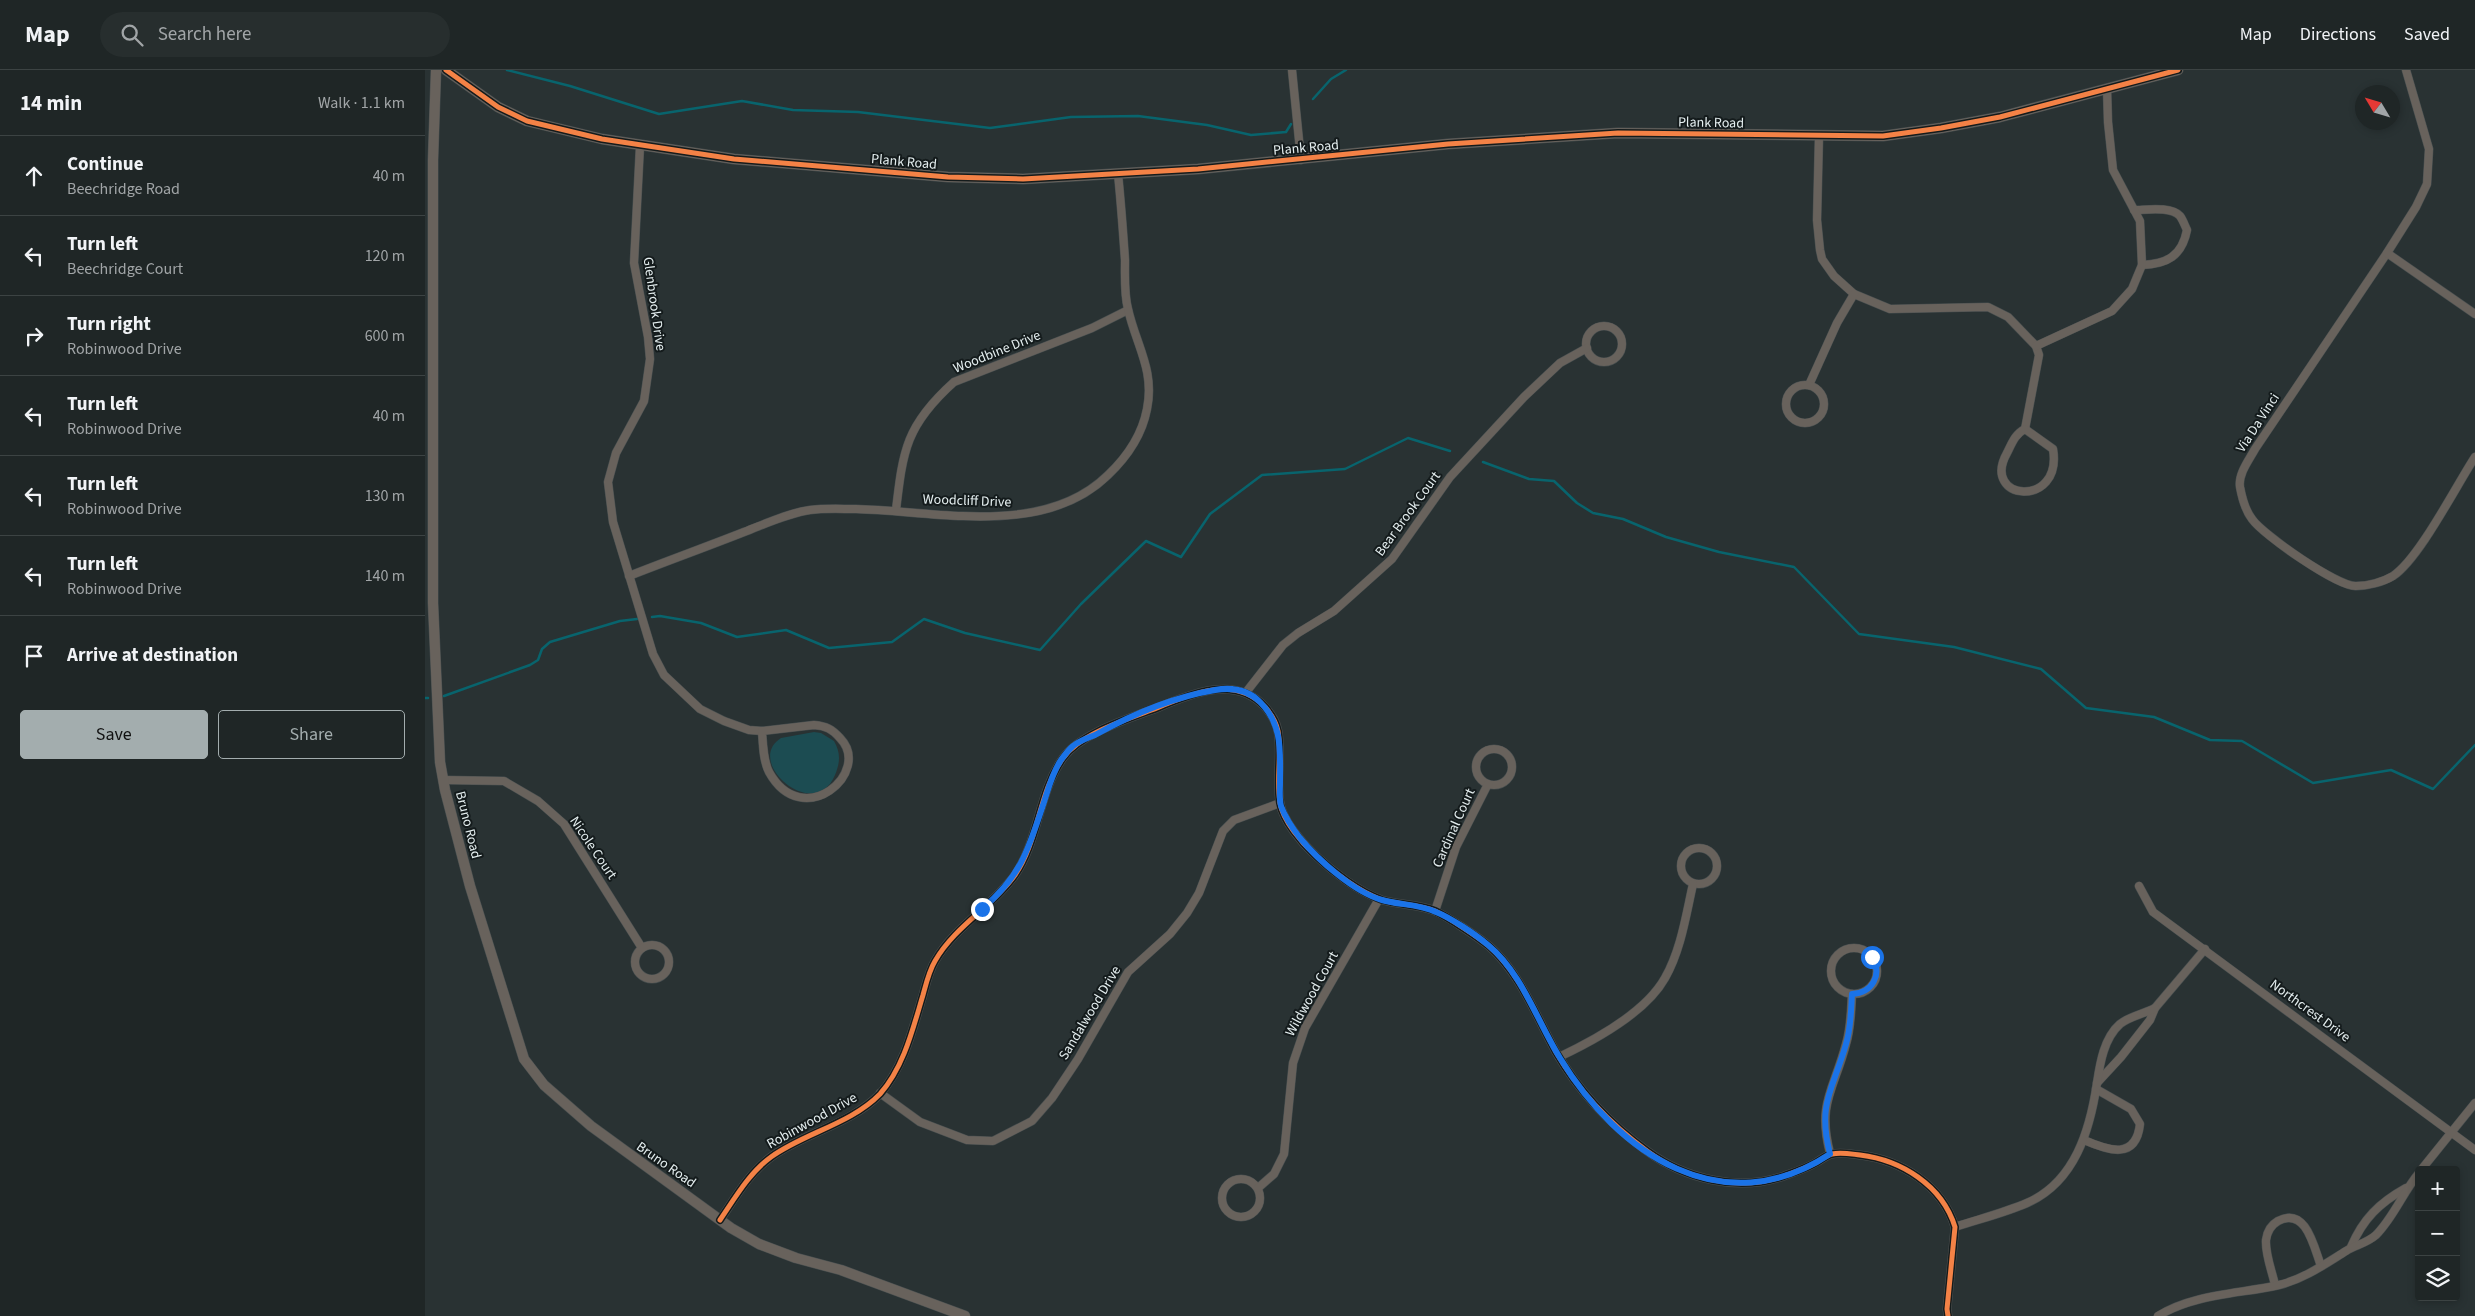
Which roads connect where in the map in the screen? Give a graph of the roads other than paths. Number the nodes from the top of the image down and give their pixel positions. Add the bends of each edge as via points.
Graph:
1 (436, 70) edge
2 (446, 70) edge
3 (1292, 70) edge
4 (2178, 70) edge
5 (2406, 70) edge
6 (2107, 88) junction
7 (1819, 136) junction
8 (640, 146) junction
9 (429, 160) edge
10 (1301, 160) junction
11 (1118, 174) junction
12 (2134, 210) junction
13 (2387, 253) junction
14 (2142, 265) junction
15 (1854, 294) junction
16 (1128, 310) junction
17 (2475, 314) edge
18 (2036, 346) junction
19 (1587, 348) junction
20 (1809, 385) junction
21 (2025, 429) junction
22 (2475, 457) edge
23 (896, 510) junction
24 (629, 576) junction
25 (1247, 692) junction
26 (762, 731) junction
27 (443, 780) junction
28 (1487, 784) junction
29 (1280, 803) junction
30 (1693, 884) junction
31 (2139, 886) dead end
32 (1379, 899) junction
33 (1435, 911) junction
34 (642, 948) junction
35 (2205, 949) junction
36 (1852, 994) junction
37 (2155, 1008) junction
38 (1559, 1057) junction
39 (2097, 1086) junction
40 (880, 1093) junction
41 (2475, 1103) edge
42 (2452, 1132) junction
43 (2084, 1140) junction
44 (2475, 1150) edge
45 (1830, 1154) junction
46 (2424, 1166) edge
47 (2415, 1177) edge
48 (1258, 1188) junction
49 (2406, 1188) junction
50 (720, 1220) junction
51 (1955, 1227) junction
52 (2351, 1248) junction
53 (2321, 1266) junction
54 (2275, 1285) junction
55 (965, 1316) edge
56 (1948, 1316) edge
57 (2158, 1316) edge

1 - 9 street, Bruno Road
2 - 8 street, Plank Road via 498,107 527,121
3 - 10 street
4 - 6 street, Plank Road
5 - 13 street, Via Da Vinci via 2429,149 2427,184
6 - 7 street, Plank Road via 2000,117 1941,128 1883,136
6 - 12 street via 2113,170
7 - 10 street, Plank Road via 1619,133 1448,144
7 - 15 street via 1819,250 1827,268
8 - 11 street, Plank Road via 734,159 948,178 1023,179
8 - 24 street, Glenbrook Drive via 633,263 650,358 644,402 616,453 608,482 613,522
9 - 27 street, Bruno Road via 433,603 437,722
10 - 11 street, Plank Road
11 - 16 street, Woodcliff Drive
12 - 14 street via 2140,221
12 - 14 street via 2176,213 2187,230 2180,249 2171,257 2161,264
13 - 17 street
13 - 22 street, Via Da Vinci via 2251,456 2240,484 2245,506 2253,521 2317,570 2337,582 2355,587 2371,584 2395,575 2406,564
14 - 18 street via 2132,289 2112,311
15 - 18 street via 1890,309 1988,307 2008,318
15 - 20 street
16 - 23 street, Woodbine Drive via 1092,328 969,376 948,388 921,417 911,435 903,458
16 - 23 street, Woodcliff Drive via 1149,378 1147,410 1123,462 1101,483 1061,505 1016,516
18 - 21 street via 2039,355
19 - 19 street via 1590,333 1599,327 1610,327 1619,334 1621,340 1617,355 1608,361 1592,357
19 - 25 street, Bear Brook Court via 1566,359 1524,397 1450,477 1392,559 1334,611 1283,645
20 - 20 street via 1794,388 1786,402 1791,417 1800,422 1811,422 1822,411 1822,395
21 - 21 street via 2017,433 2001,472 2005,483 2016,492 2026,494 2040,488 2049,478 2054,458 2053,448
23 - 24 street, Woodcliff Drive via 810,510
24 - 26 street, Glenbrook Drive via 653,654 664,675 700,709 749,730
25 - 29 street via 1264,706 1277,726
25 - 40 street, Robinwood Drive via 1231,688 1178,699 1073,746 1051,780 1027,854 1015,874 996,897 956,933 934,962 899,1063
26 - 26 street via 814,725 832,730 843,740 849,752 841,780 821,797 799,798 785,790 769,772
27 - 34 street, Nicole Court via 504,781 538,800 564,824
27 - 50 street, Bruno Road via 470,886 528,1068 619,1148
28 - 28 street, Cardinal Court via 1477,773 1478,757 1486,750 1501,750 1512,761 1510,776 1502,783
28 - 33 street, Cardinal Court via 1456,847
29 - 32 street via 1294,830 1314,854 1351,883
29 - 40 street, Sandalwood Drive via 1234,820 1223,831 1199,893 1187,913 1170,934 1128,972 1078,1059 1032,1121 993,1141 967,1140 920,1122
30 - 30 street via 1682,873 1682,857 1690,849 1706,848 1716,859 1715,874 1708,882
30 - 38 street via 1679,941 1659,987 1623,1020
31 - 35 street, Northcrest Drive via 2153,912
32 - 33 street
32 - 48 street, Wildwood Court via 1305,1028 1293,1063 1284,1154 1274,1174
33 - 38 street via 1488,945 1509,968
34 - 34 street via 635,956 637,972 646,978 662,976 669,962 666,952 652,945
35 - 37 street
35 - 42 street, Northcrest Drive
36 - 36 street via 1867,990 1876,977 1875,962 1868,953 1859,949 1842,952 1832,965 1832,976 1837,986
36 - 45 street via 1850,1028 1824,1113 1824,1131
37 - 39 street
37 - 39 street via 2119,1025 2105,1049
38 - 45 street via 1576,1084 1608,1121 1650,1154 1700,1178 1756,1183 1780,1178
39 - 43 street
39 - 43 street via 2131,1109 2140,1124 2139,1133 2131,1146 2120,1150 2101,1148
40 - 50 street, Robinwood Drive via 859,1110 767,1159 749,1178
41 - 42 street
42 - 44 street, Northcrest Drive
42 - 46 street
43 - 51 street via 2066,1172 2037,1198
45 - 51 street via 1874,1157 1903,1166 1933,1192 1953,1219
47 - 49 street
48 - 48 street via 1260,1204 1253,1214 1243,1218 1227,1211 1222,1196 1230,1182 1245,1179
49 - 52 street via 2368,1216
49 - 52 street via 2387,1222 2364,1244
50 - 55 street, Bruno Road via 759,1244 841,1270
51 - 56 street
52 - 53 street
53 - 54 street via 2301,1277
53 - 54 street via 2302,1222 2285,1218 2271,1226 2266,1240
54 - 57 street via 2205,1298

